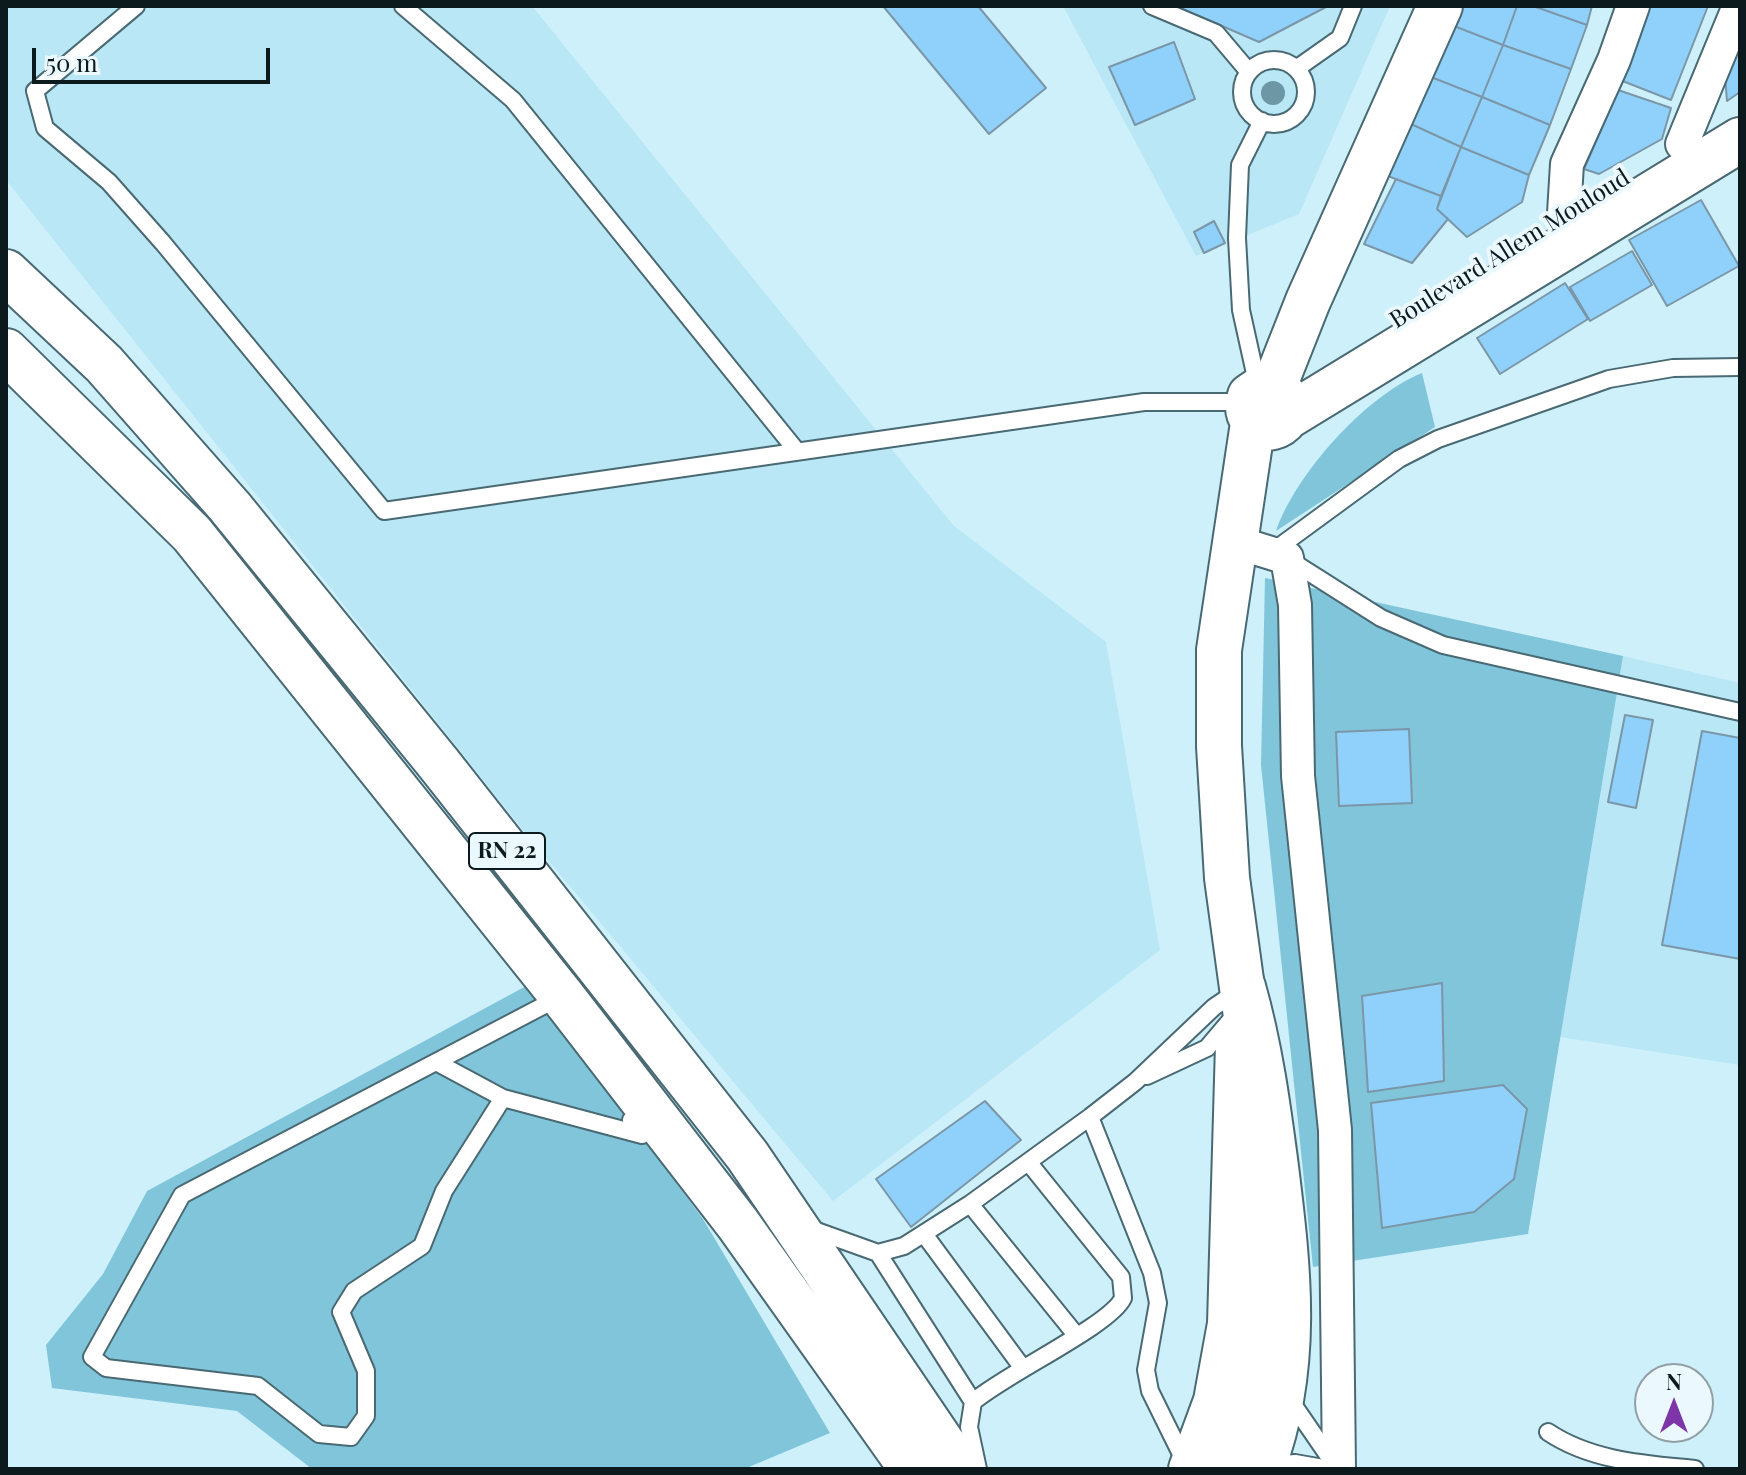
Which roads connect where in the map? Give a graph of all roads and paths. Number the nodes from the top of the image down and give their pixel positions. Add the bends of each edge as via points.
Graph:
1 (136, 6) edge
2 (403, 6) edge
3 (1152, 6) edge
4 (1353, 6) edge
5 (1440, 6) edge
6 (1633, 6) edge
7 (1739, 6) edge
8 (1296, 69) junction
9 (1249, 72) junction
10 (1740, 112) edge
11 (1262, 121) junction
12 (1740, 140) edge
13 (1682, 144) junction
14 (1564, 213) junction
15 (6, 272) edge
16 (6, 351) edge
17 (1740, 367) edge
18 (1268, 406) junction
19 (796, 450) junction
20 (1264, 551) junction
21 (1740, 712) edge
22 (1243, 987) junction
23 (553, 1006) junction
24 (1223, 1055) junction
25 (436, 1062) junction
26 (1135, 1082) junction
27 (503, 1098) junction
28 (624, 1111) dead end
29 (1090, 1117) junction
30 (1029, 1163) junction
31 (970, 1204) junction
32 (794, 1223) junction
33 (924, 1234) junction
34 (878, 1253) junction
35 (1076, 1335) junction
36 (1022, 1367) junction
37 (1285, 1392) junction
38 (973, 1402) junction
39 (1548, 1432) dead end
40 (1251, 1468) edge
41 (912, 1469) edge
42 (960, 1469) edge
43 (978, 1469) edge
44 (1190, 1469) edge
45 (1329, 1469) edge
46 (1338, 1469) edge
47 (1695, 1469) edge

1 - 19 lane via 35,91 45,128 109,182 384,511
2 - 19 lane via 513,100
3 - 9 lane via 1216,33
4 - 8 lane via 1340,38
5 - 18 main road via 1308,301
6 - 14 street via 1567,164
7 - 13 street
8 - 9 lane via 1278,60
8 - 11 lane via 1306,87 1303,107 1288,121
9 - 11 lane via 1243,102
10 - 13 main road, Boulevard Allem Mouloud
11 - 18 lane via 1240,165 1237,238 1241,310
12 - 18 main road, Boulevard Allem Mouloud
13 - 14 main road, Boulevard Allem Mouloud
14 - 18 main road, Boulevard Allem Mouloud
15 - 32 main road, RN 22 via 104,364 230,507 689,1082
16 - 23 main road, RN 22 via 192,534
17 - 20 lane via 1673,368 1609,379 1438,439 1399,459
18 - 19 lane via 1144,402
18 - 20 main road
20 - 21 lane via 1381,618 1443,645
20 - 22 main road via 1219,650 1227,878
20 - 46 street via 1295,605 1298,776 1335,1130
22 - 24 main road
22 - 26 lane
22 - 37 main road via 1260,1048 1287,1256 1290,1326
22 - 40 main road via 1261,1231 1256,1360 1243,1426
23 - 25 lane
23 - 41 main road, RN 22 via 738,1224
24 - 26 lane
24 - 44 main road via 1230,1324 1216,1401
25 - 27 lane
25 - 27 lane via 182,1195 92,1357 106,1368 258,1386 319,1434 351,1437 366,1416 366,1371 341,1312 354,1291 422,1246 444,1191
26 - 29 lane
27 - 28 lane via 642,1135
29 - 30 lane
29 - 44 lane via 1152,1273 1158,1303 1147,1379
30 - 31 lane
30 - 35 lane via 1124,1287 1119,1308
31 - 33 lane
31 - 35 lane
32 - 34 lane
32 - 42 main road, RN 22
33 - 34 lane
33 - 36 lane
34 - 38 lane
35 - 36 lane
36 - 38 lane
37 - 40 main road
37 - 46 lane
38 - 43 lane via 969,1427
39 - 47 lane via 1598,1455
40 - 45 lane via 1305,1463

